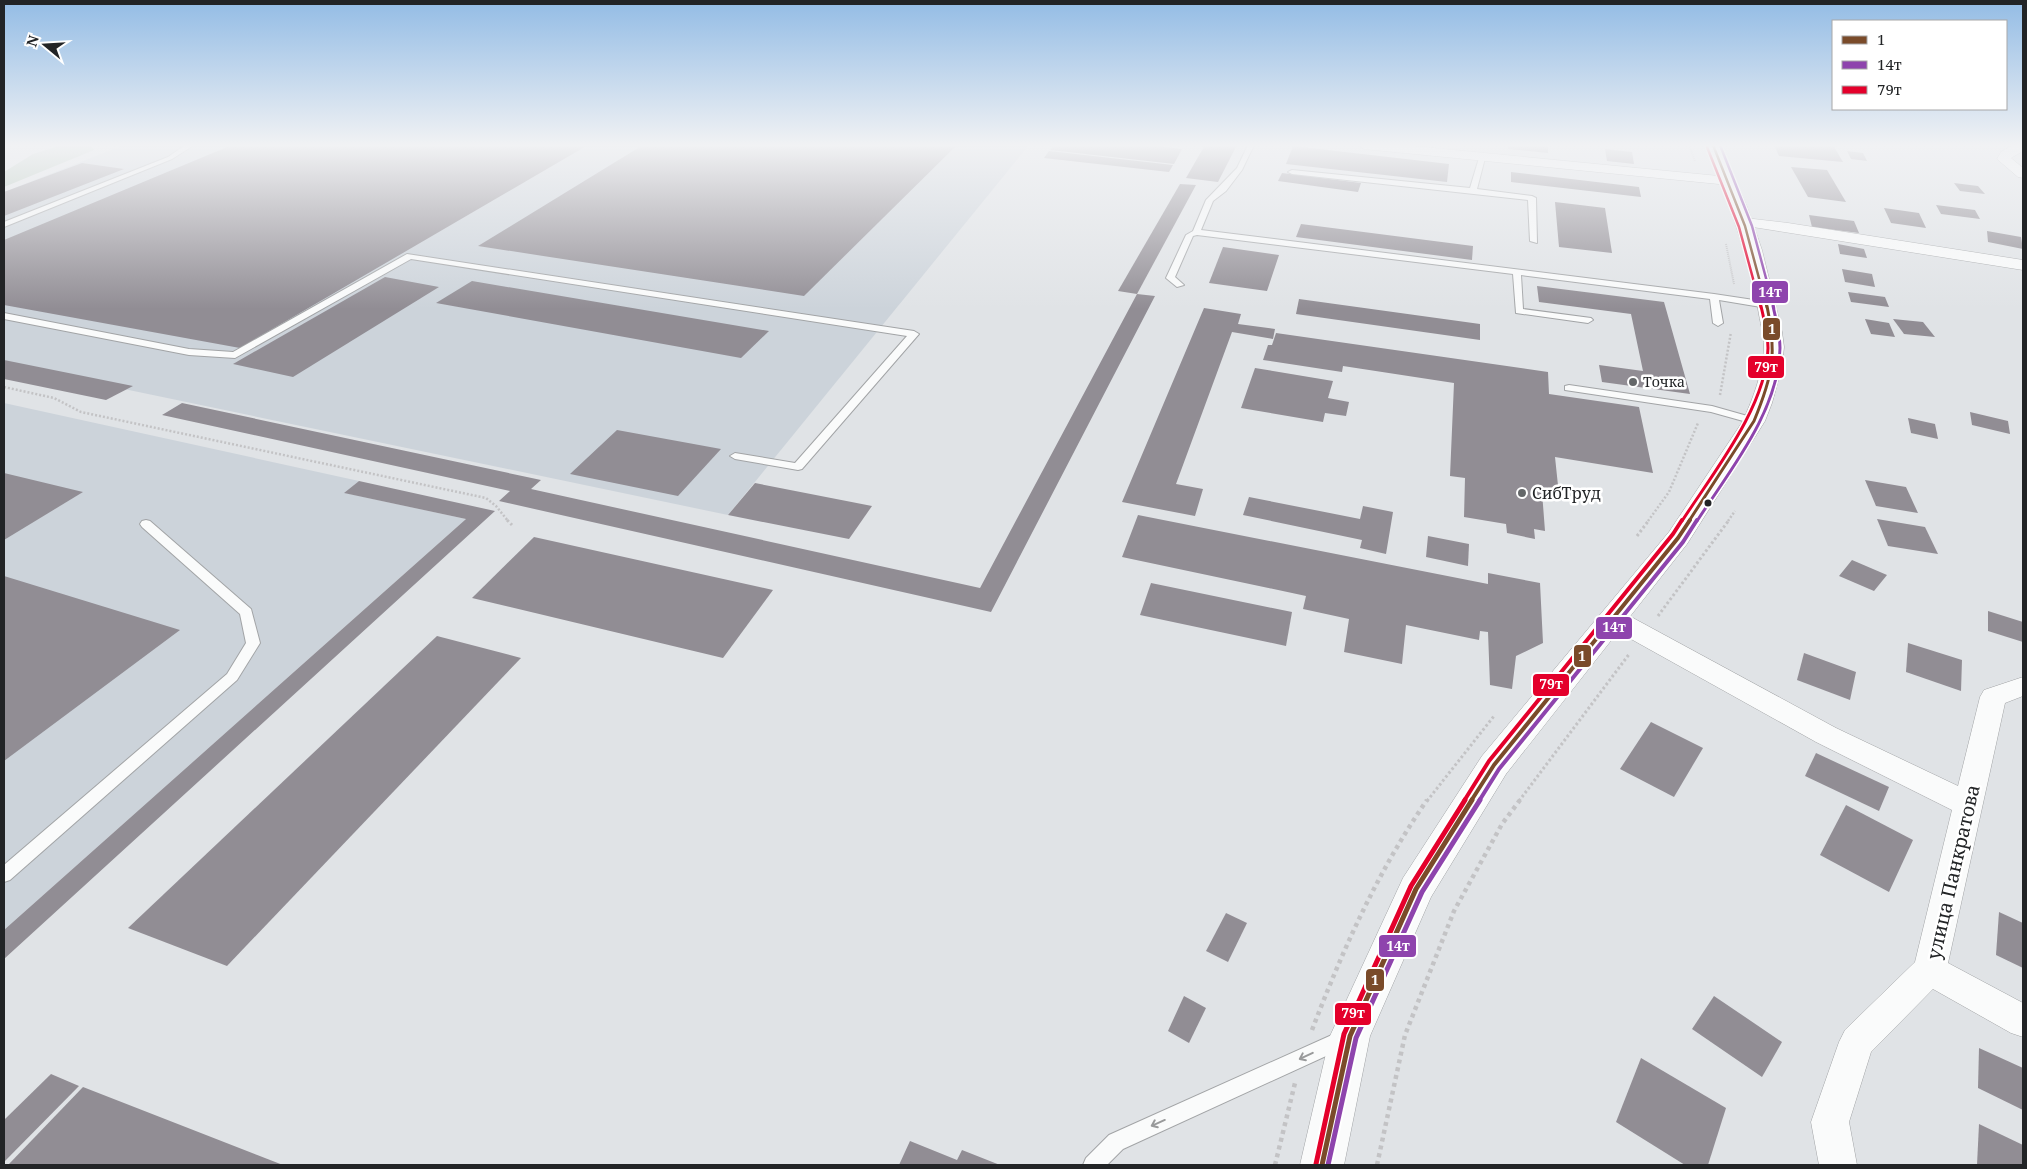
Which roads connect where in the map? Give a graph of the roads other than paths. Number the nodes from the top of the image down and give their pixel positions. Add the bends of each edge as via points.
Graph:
1 (67, 200) edge
2 (1211, 200) edge
3 (1532, 200) edge
4 (1722, 200) edge
5 (4, 225) edge
6 (1196, 232) junction
7 (1735, 233) junction
8 (1534, 241) dead end
9 (2023, 265) edge
10 (1517, 274) junction
11 (1180, 286) dead end
12 (1714, 298) junction
13 (1767, 305) junction
14 (4, 316) edge
15 (1588, 320) dead end
16 (1718, 323) dead end
17 (1569, 388) dead end
18 (1754, 421) junction
19 (735, 456) dead end
20 (146, 524) dead end
21 (1613, 618) junction
22 (2023, 686) edge
23 (1969, 805) junction
24 (4, 875) edge
25 (1930, 970) junction
26 (2023, 1021) edge
27 (1350, 1036) junction
28 (1093, 1165) edge
29 (1322, 1165) edge
30 (1838, 1165) edge

1 - 5 lane
2 - 6 lane
3 - 8 lane
4 - 7 street
6 - 10 lane
6 - 11 lane via 1190,235 1170,278
7 - 9 street via 1788,227
7 - 13 street
10 - 12 lane
10 - 15 lane via 1519,311
12 - 13 lane
12 - 16 lane
13 - 18 street via 1774,345 1770,375
14 - 19 lane via 188,352 235,355 410,256 914,334 798,467
17 - 18 lane via 1712,409
18 - 21 street via 1678,538
20 - 24 lane via 246,612 254,643 232,677
21 - 23 street via 1826,735
21 - 27 street via 1494,764 1421,880
22 - 23 street, улица Панкратова via 1993,696
23 - 25 street, улица Панкратова
25 - 26 street
25 - 30 street, улица Панкратова via 1857,1042 1830,1122
27 -> 28 lane via 1116,1142
27 - 29 street

